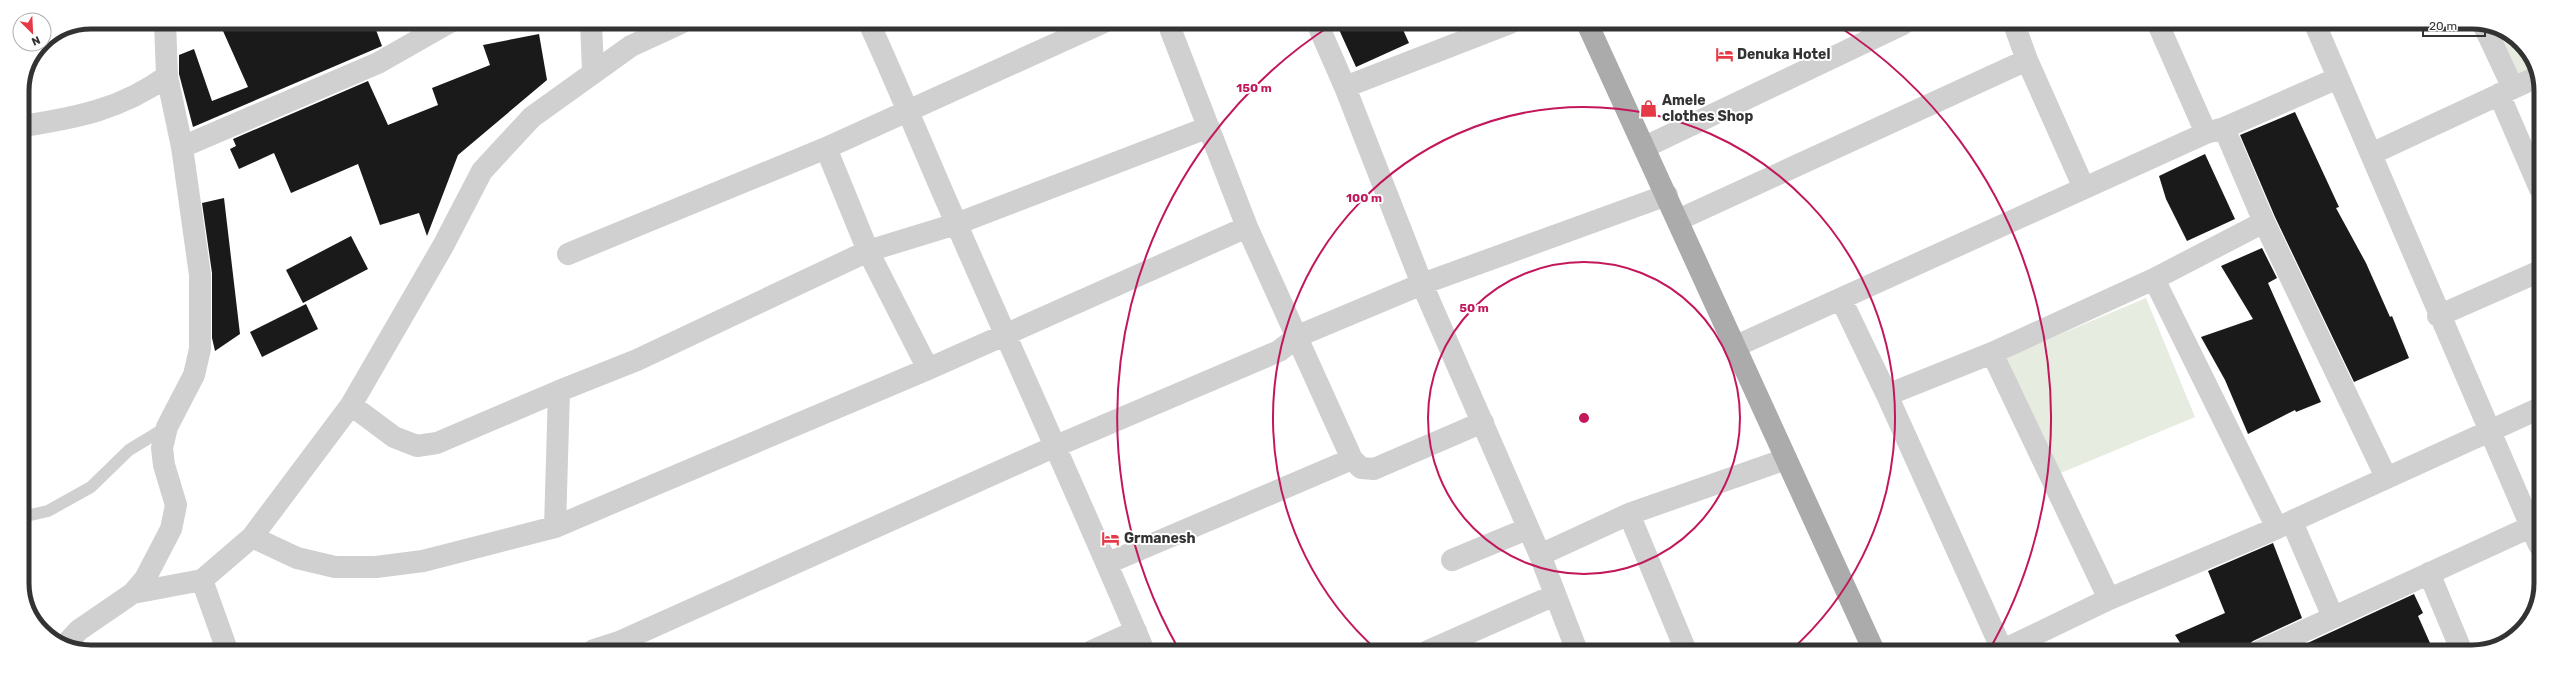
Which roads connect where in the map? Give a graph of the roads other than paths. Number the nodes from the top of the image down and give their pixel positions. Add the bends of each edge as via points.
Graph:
1 (165, 29) edge
2 (438, 29) edge
3 (591, 29) edge
4 (668, 29) edge
5 (872, 29) edge
6 (1089, 29) edge
7 (1170, 29) edge
8 (1320, 29) edge
9 (1495, 29) edge
10 (1590, 29) edge
11 (1893, 29) edge
12 (2016, 29) edge
13 (2161, 29) edge
14 (2317, 29) edge
15 (2485, 30) edge
16 (2027, 60) junction
17 (593, 71) junction
18 (167, 76) junction
19 (2338, 78) junction
20 (2533, 79) edge
21 (1345, 87) junction
22 (2506, 91) junction
23 (909, 110) junction
24 (29, 125) edge
25 (1209, 127) junction
26 (2215, 131) junction
27 (182, 147) junction
28 (1645, 147) junction
29 (826, 148) junction
30 (2371, 154) junction
31 (2534, 172) edge
32 (2084, 188) junction
33 (1667, 195) junction
34 (1678, 220) junction
35 (2264, 222) junction
36 (956, 224) junction
37 (1247, 227) junction
38 (868, 251) junction
39 (568, 254) dead end
40 (2534, 274) edge
41 (2154, 279) junction
42 (1422, 284) junction
43 (1841, 299) junction
44 (2438, 316) junction
45 (1006, 333) junction
46 (1298, 336) junction
47 (1734, 347) junction
48 (1992, 353) junction
49 (928, 369) junction
50 (559, 391) junction
51 (1887, 395) junction
52 (351, 405) junction
53 (2534, 411) edge
54 (1483, 422) junction
55 (167, 427) junction
56 (2488, 431) junction
57 (1056, 446) junction
58 (1352, 458) junction
59 (1786, 459) junction
60 (2386, 477) junction
61 (1629, 514) junction
62 (29, 515) edge
63 (2284, 525) junction
64 (555, 527) junction
65 (2534, 528) edge
66 (1527, 529) junction
67 (2534, 533) edge
68 (252, 537) junction
69 (1540, 555) junction
70 (1452, 560) dead end
71 (1108, 563) junction
72 (2429, 573) junction
73 (202, 580) junction
74 (133, 593) junction
75 (1555, 595) junction
76 (2109, 599) junction
77 (2333, 617) junction
78 (1136, 631) junction
79 (69, 641) edge
80 (225, 645) edge
81 (607, 645) edge
82 (1105, 645) edge
83 (1142, 645) edge
84 (1442, 645) edge
85 (1575, 645) edge
86 (1684, 645) edge
87 (1871, 645) edge
88 (1998, 645) edge
89 (2013, 645) edge
90 (2273, 645) edge
91 (2459, 645) edge

1 - 18 street
2 - 27 street via 378,63
3 - 17 street
4 - 17 street via 631,46
5 - 23 street
6 - 23 street
7 - 25 street
8 - 21 street
9 - 21 street
10 - 28 main road
11 - 28 street
12 - 16 street
13 - 26 street
14 - 19 street
15 - 22 street
16 - 32 street
16 - 34 street
17 - 52 street via 532,116 482,171 443,246
18 - 24 street via 130,100 77,118
18 - 27 street
19 - 26 street
19 - 30 street
20 - 22 street
21 - 42 street
22 - 30 street
22 - 31 street
23 - 29 street
23 - 36 street
25 - 36 street
25 - 37 street
26 - 32 street
26 - 35 street
27 - 55 street via 200,275 200,349 194,375
28 - 33 main road
29 - 38 street
29 - 39 street
30 - 44 street
32 - 43 street
33 - 34 main road
33 - 42 street
34 - 47 main road
35 - 41 street
35 - 60 street
36 - 38 street
36 - 45 street
37 - 45 street
37 - 46 street
38 - 49 street
38 - 50 street via 637,360
40 - 44 street
41 - 48 street
41 - 63 street
42 - 46 street
42 - 54 street
43 - 47 street
43 - 51 street
44 - 56 street
45 - 49 street
45 - 57 street
46 - 57 street via 1279,351
46 - 58 street
47 - 59 main road
48 - 51 street
48 - 76 street
49 - 64 street
50 - 52 street via 437,443 418,446 394,437
50 - 64 street
51 - 88 street
52 - 68 street
53 - 56 street
54 - 58 street via 1374,469 1361,468
54 - 66 street
55 - 62 lane via 129,450 91,487 48,511
55 - 74 street via 162,448 164,465 176,505 171,529 145,579
56 - 60 street
56 - 65 street
57 - 71 street
57 - 81 street
58 - 71 street
59 - 61 street
59 - 87 main road
60 - 63 street
61 - 69 street
61 - 86 street
63 - 76 street
63 - 77 street
64 - 68 street via 423,561 376,567 335,567 297,558
66 - 69 street
66 - 70 street
67 - 72 street
68 - 73 street
69 - 75 street
71 - 78 street
72 - 77 street
72 - 91 street
73 - 74 street
73 - 80 street
74 - 79 street via 79,630
75 - 84 street
75 - 85 street
76 - 89 street
77 - 90 street
78 - 82 street
78 - 83 street

